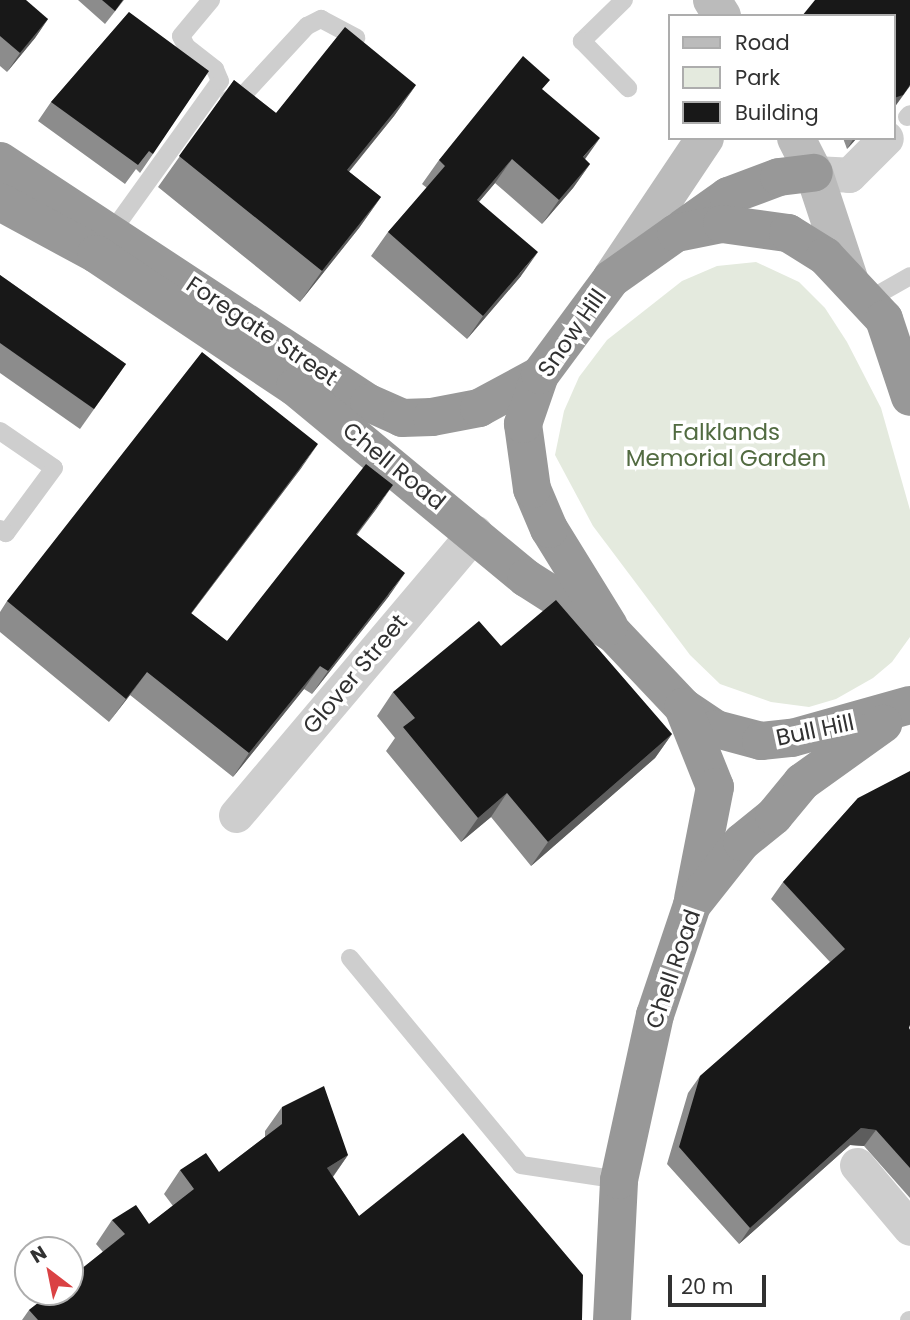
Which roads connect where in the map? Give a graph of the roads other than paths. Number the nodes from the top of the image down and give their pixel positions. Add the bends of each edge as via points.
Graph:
1 (211, 0) edge
2 (624, 0) edge
3 (356, 38) edge
4 (628, 88) dead end
5 (212, 95) junction
6 (704, 140) edge
7 (797, 140) edge
8 (884, 140) edge
9 (0, 161) edge
10 (814, 173) junction
11 (0, 202) edge
12 (676, 233) junction
13 (104, 243) junction
14 (910, 276) edge
15 (611, 279) junction
16 (859, 290) junction
17 (898, 343) edge
18 (540, 374) junction
19 (295, 387) joint
20 (910, 397) edge
21 (0, 431) edge
22 (0, 529) edge
23 (475, 532) junction
24 (614, 634) junction
25 (683, 707) junction
26 (907, 707) edge
27 (236, 815) dead end
28 (692, 905) junction
29 (351, 958) dead end
30 (857, 1164) dead end
31 (619, 1180) junction
32 (910, 1228) edge
33 (612, 1320) edge

1 - 5 lane via 181,36 186,46 215,69 220,81
2 - 4 lane via 582,41
3 - 5 lane via 321,19 307,26 246,92 226,100
5 - 13 lane
6 - 15 main road
7 - 10 main road
8 - 10 street via 849,176
9 - 13 highway, Foregate Street
10 - 12 highway via 779,177 728,196
10 - 16 main road
11 - 13 highway, Foregate Street
12 - 15 highway, Snow Hill
12 - 16 highway, Snow Hill via 722,223 788,233 825,256
13 - 18 highway, Foregate Street via 369,403 402,418 479,408
13 - 19 highway, Foregate Street
14 - 16 lane
15 - 18 highway, Snow Hill
16 - 17 highway, Snow Hill via 884,318
17 - 20 highway, Snow Hill
18 - 24 highway, Snow Hill via 523,424 532,489 549,529
19 - 23 highway, Chell Road
21 - 22 lane via 54,468 6,533
23 - 24 highway, Chell Road via 526,578
23 - 27 street, Glover Street
24 - 25 highway, Chell Road
25 - 26 highway, Bull Hill via 716,729 761,741
25 - 28 highway via 715,787
26 - 28 highway, Chell Road via 802,782 774,816 743,842
28 - 31 highway, Chell Road via 655,1015
29 - 31 lane via 521,1165
30 - 32 street
31 - 33 highway, Chell Road

